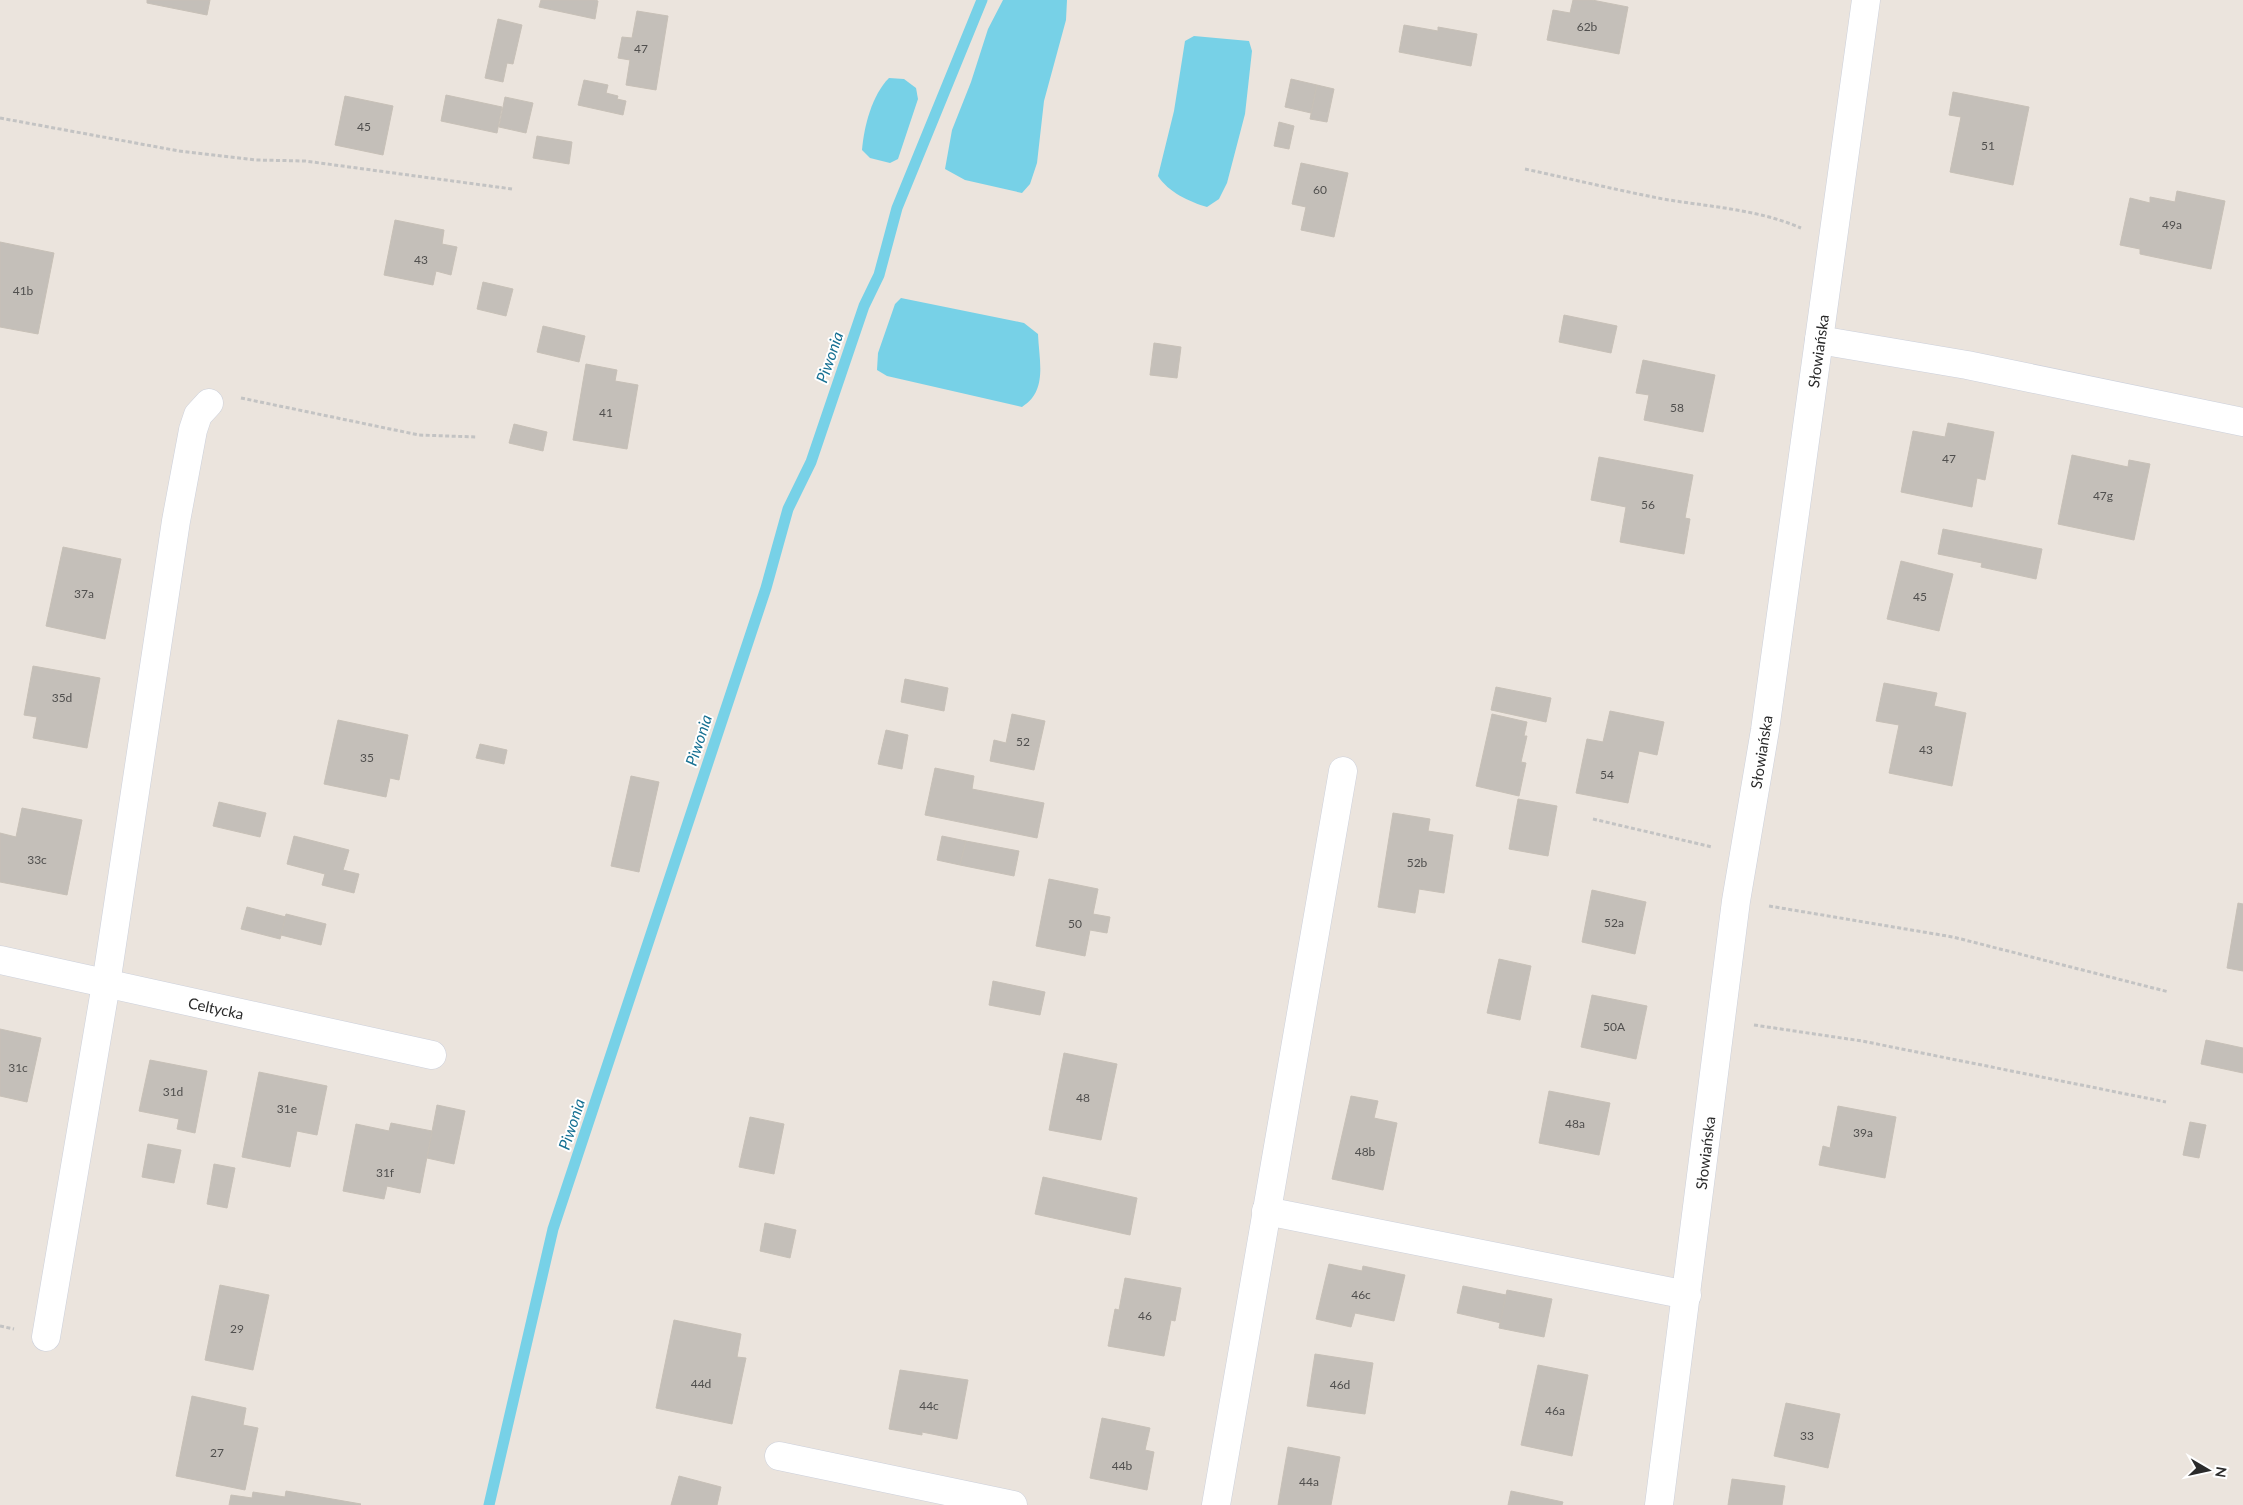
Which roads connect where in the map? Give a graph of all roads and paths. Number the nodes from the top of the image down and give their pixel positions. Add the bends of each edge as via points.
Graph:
1 (1866, 0) edge
2 (0, 118) edge
3 (1525, 169) dead end
4 (512, 189) dead end
5 (1832, 244) junction
6 (1819, 340) junction
7 (209, 403) joint
8 (2243, 422) edge
9 (476, 437) dead end
10 (1343, 771) dead end
11 (1593, 819) dead end
12 (1744, 854) junction
13 (1736, 901) junction
14 (0, 960) edge
15 (106, 984) junction
16 (2169, 992) dead end
17 (1721, 1021) junction
18 (432, 1055) dead end
19 (2166, 1102) dead end
20 (1266, 1211) junction
21 (1687, 1295) junction
22 (46, 1337) dead end
23 (779, 1456) dead end
24 (1013, 1505) edge
25 (1216, 1505) edge
26 (1659, 1505) edge

1 - 5 street, Słowiańska
2 - 4 path via 179,151 256,160 305,161
3 - 5 path via 1774,218
5 - 6 street, Słowiańska
6 - 8 street via 1967,365
6 - 12 street, Słowiańska via 1765,730
7 - 9 path via 223,397 238,397 419,435
7 - 15 street via 198,415 193,430 176,522
10 - 20 street
11 - 12 path
12 - 13 street, Słowiańska
13 - 16 path via 1953,937
13 - 17 street, Słowiańska
14 - 15 street, Celtycka
15 - 18 street, Celtycka
15 - 22 street
17 - 19 path via 1862,1041
17 - 21 street, Słowiańska
20 - 21 street
20 - 25 street
21 - 26 street, Słowiańska
23 - 24 street

